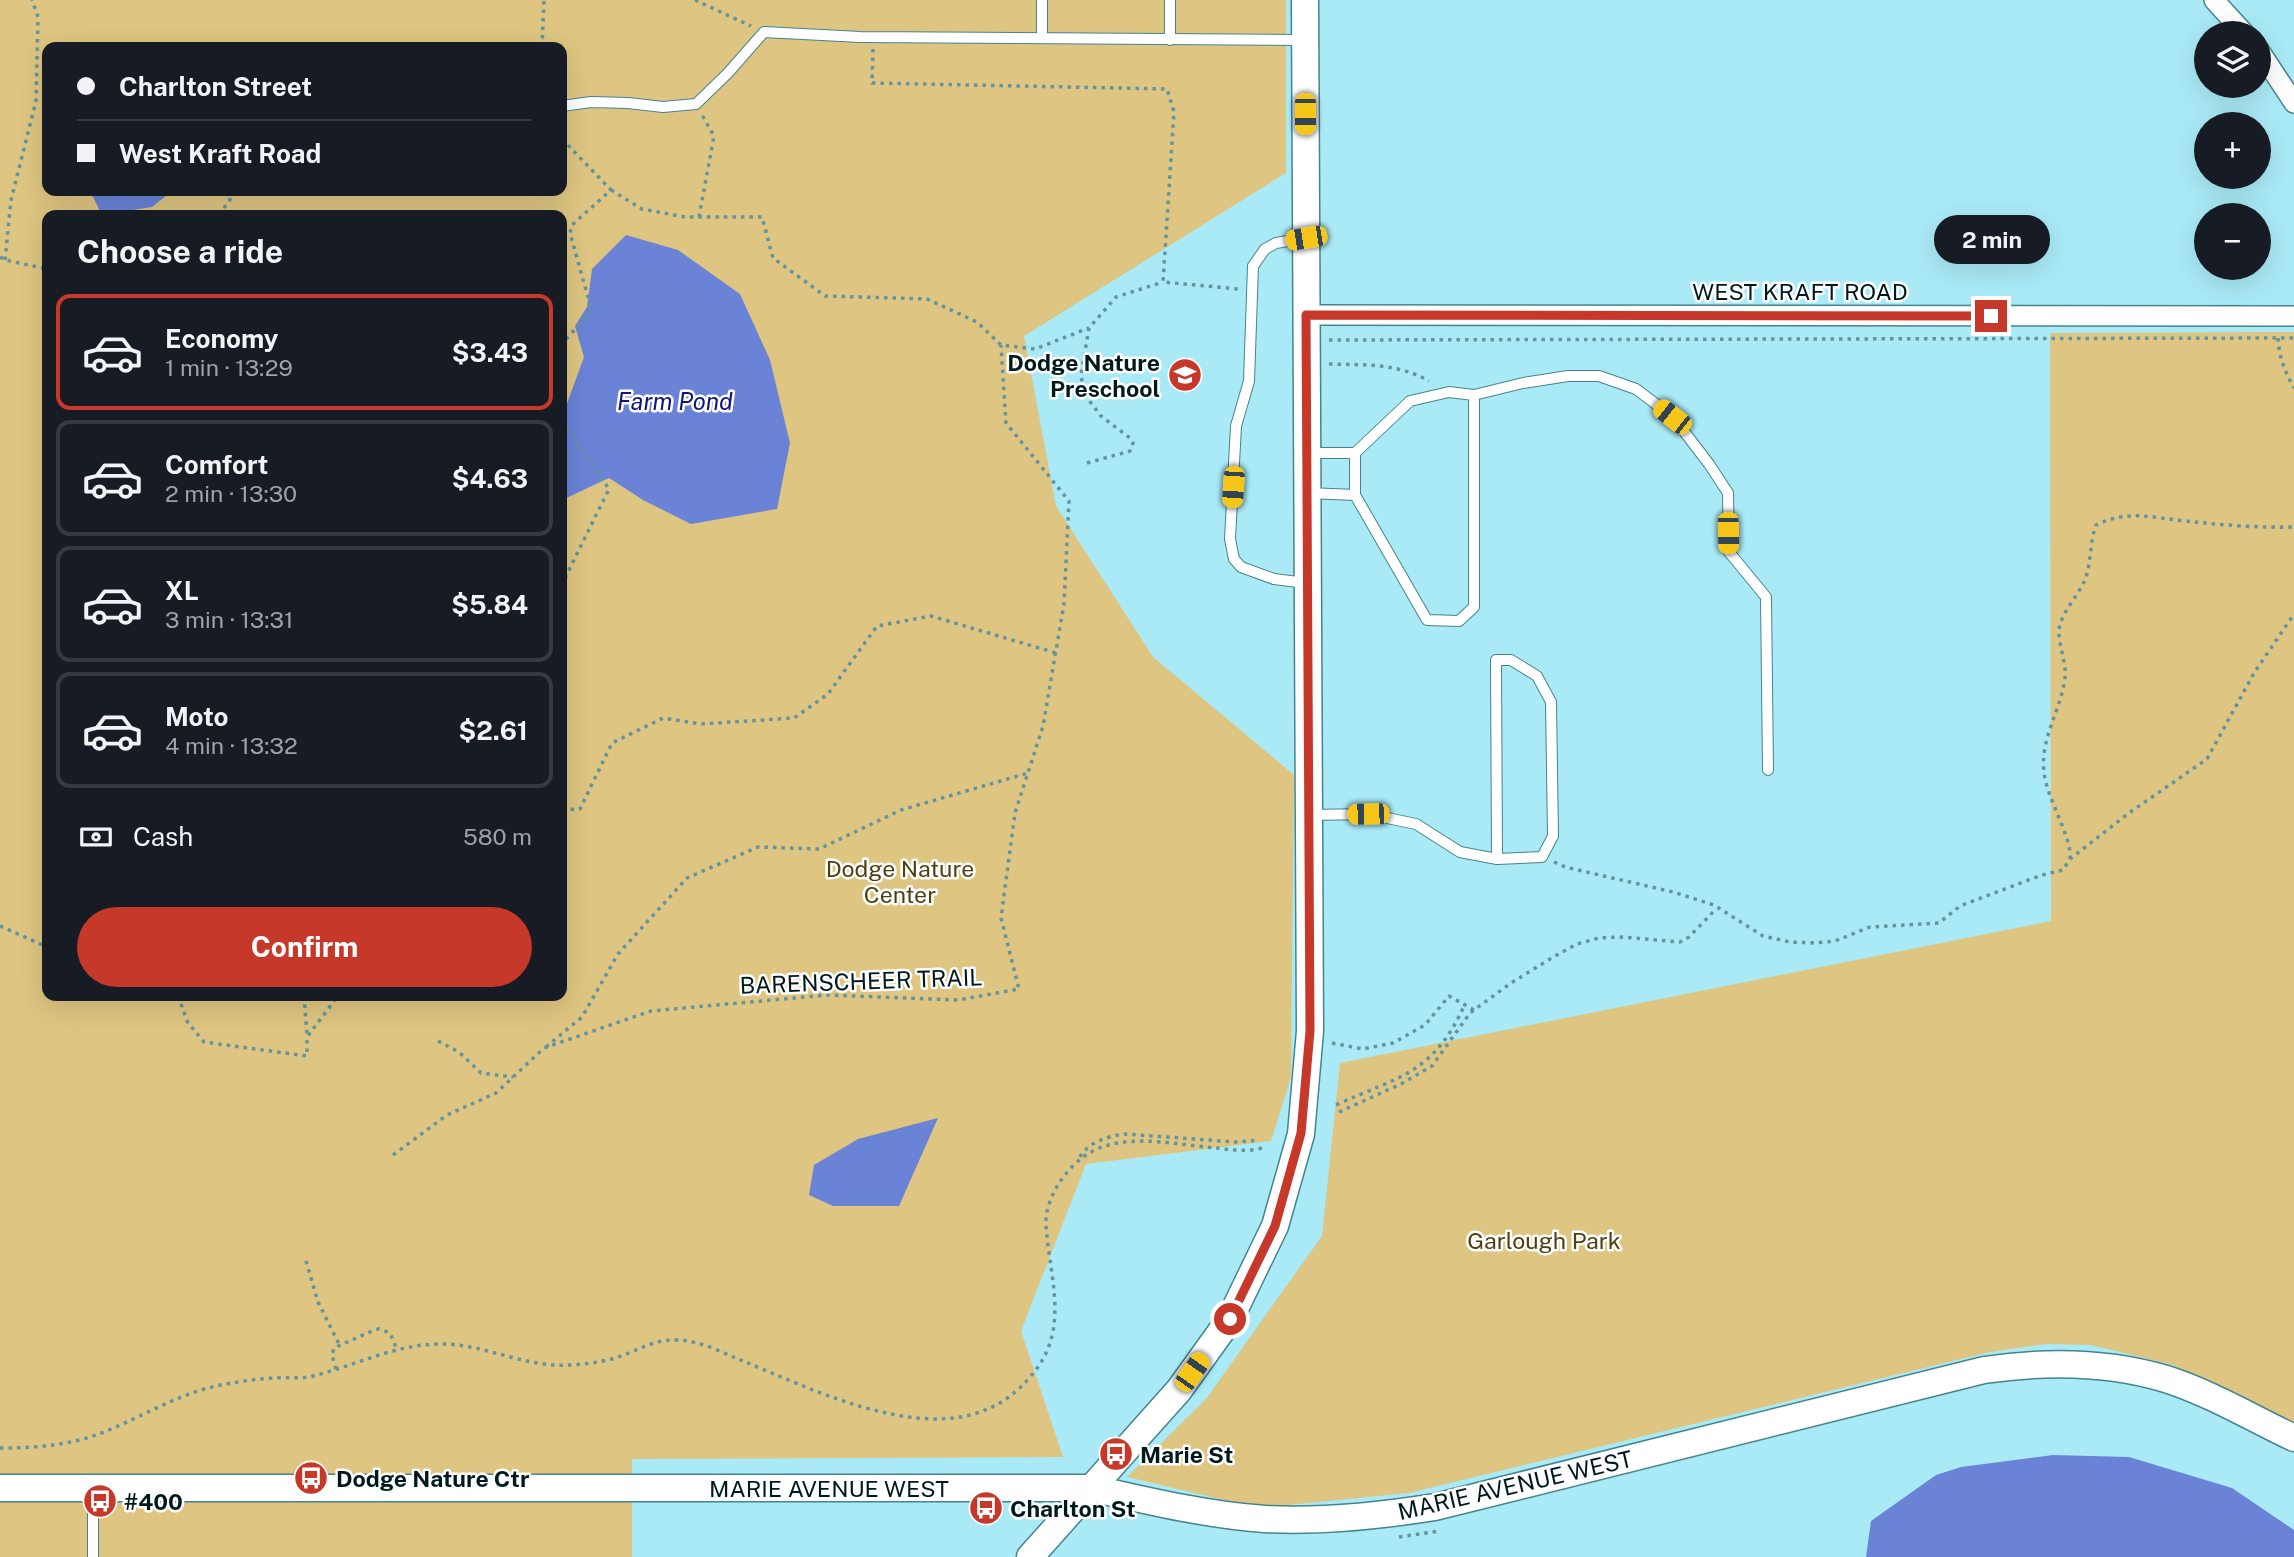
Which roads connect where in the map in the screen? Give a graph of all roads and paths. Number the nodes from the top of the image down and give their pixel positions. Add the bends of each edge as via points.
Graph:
1 (32, 0) edge
2 (544, 0) edge
3 (695, 0) edge
4 (1042, 0) edge
5 (1170, 0) edge
6 (1305, 0) edge
7 (2214, 0) edge
8 (2233, 21) edge
9 (764, 32) junction
10 (873, 37) junction
11 (1042, 38) junction
12 (1170, 40) junction
13 (1305, 40) junction
14 (542, 42) edge
15 (2271, 62) edge
16 (2288, 78) edge
17 (2294, 103) edge
18 (696, 104) junction
19 (567, 105) edge
20 (567, 144) edge
21 (611, 190) junction
22 (699, 216) junction
23 (1306, 238) junction
24 (0, 257) edge
25 (5, 260) junction
26 (42, 269) edge
27 (1163, 282) junction
28 (1251, 290) junction
29 (1306, 315) junction
30 (2294, 316) edge
31 (1089, 328) junction
32 (567, 338) edge
33 (2278, 338) junction
34 (2294, 338) edge
35 (1329, 340) dead end
36 (1001, 345) junction
37 (1329, 364) dead end
38 (2294, 388) edge
39 (1449, 392) junction
40 (1474, 395) junction
41 (567, 428) edge
42 (1307, 453) junction
43 (1355, 453) junction
44 (1087, 463) dead end
45 (1307, 493) junction
46 (1355, 495) junction
47 (2294, 527) edge
48 (567, 573) edge
49 (1308, 583) junction
50 (2294, 614) edge
51 (1056, 653) junction
52 (1768, 770) dead end
53 (1028, 773) junction
54 (567, 810) edge
55 (1309, 815) junction
56 (1542, 857) junction
57 (1497, 859) junction
58 (2070, 859) junction
59 (1716, 909) junction
60 (0, 926) edge
61 (42, 945) edge
62 (180, 1001) edge
63 (304, 1001) edge
64 (334, 1001) edge
65 (1465, 1004) junction
66 (1474, 1010) junction
67 (307, 1037) junction
68 (438, 1041) dead end
69 (1332, 1042) dead end
70 (544, 1048) junction
71 (513, 1077) junction
72 (1336, 1105) dead end
73 (1339, 1112) dead end
74 (1258, 1140) dead end
75 (1262, 1148) dead end
76 (393, 1155) dead end
77 (1078, 1161) junction
78 (306, 1261) dead end
79 (339, 1344) junction
80 (397, 1350) junction
81 (336, 1369) junction
82 (2294, 1438) edge
83 (0, 1448) edge
84 (0, 1488) edge
85 (93, 1488) junction
86 (1091, 1488) junction
87 (1448, 1529) dead end
88 (1396, 1537) dead end
89 (93, 1557) edge
90 (1030, 1557) edge

1 - 25 path via 38,17 36,101 10,200
2 - 14 path
3 - 9 path
4 - 11 lane
5 - 12 lane
6 - 13 street
7 - 8 street
9 - 10 lane
9 - 18 lane
10 - 11 lane
10 - 27 path via 872,83 1167,89 1174,112
11 - 12 lane
12 - 13 lane
13 - 23 street
15 - 16 street
16 - 17 street
18 - 19 lane
18 - 22 path via 714,136
20 - 21 path
21 - 22 path via 642,209
21 - 32 path via 572,225 570,233 591,307 590,314
22 - 36 path via 762,217 773,258 825,296 927,299 977,322
23 - 28 lane via 1265,249 1253,266
23 - 29 street
24 - 25 path
25 - 26 path
27 - 28 path
27 - 31 path via 1116,298
28 - 49 lane via 1249,381 1236,426 1231,550 1234,559 1250,571
29 - 30 street, WEST KRAFT ROAD
29 - 42 street
31 - 36 path via 1035,349
31 - 44 path via 1081,374 1084,394 1101,416 1133,443 1130,451
33 - 34 path
33 - 35 path
33 - 38 path via 2284,371
36 - 51 path via 1006,423 1069,501 1064,604
37 - 39 path via 1378,365 1415,373
39 - 40 lane
39 - 43 lane via 1410,401
40 - 46 lane via 1474,607 1459,621 1427,620
40 - 52 lane via 1556,377 1599,376 1636,389 1672,417 1709,464 1728,494 1729,552 1766,597
41 - 48 path via 608,489
42 - 43 lane
42 - 45 street
43 - 46 lane
45 - 46 lane
45 - 49 street
47 - 58 path via 2128,515 2096,525 2089,569 2060,625 2065,677 2045,742 2049,796 2068,841
49 - 55 street
50 - 58 path via 2254,673 2207,759
51 - 53 path via 1043,726
51 - 54 path via 931,616 877,626 828,694 794,718 701,724 663,718 612,743 580,809
53 - 70 path via 901,810 819,849 758,847 687,878 618,954 582,1017
53 - 70 path, BARENSCHEER TRAIL via 1014,813 1001,918 1019,989 958,1000 827,995 651,1011
55 - 57 lane via 1368,814 1416,824 1460,852
55 - 86 street via 1310,1031 1301,1133 1275,1226 1230,1319 1179,1390
56 - 57 lane
56 - 57 lane via 1553,836 1550,702 1537,676 1511,660 1496,660
56 - 59 path via 1565,867 1673,892
58 - 59 path via 2063,870 1960,906 1939,923 1870,928 1835,941 1790,942 1763,936
59 - 66 path via 1680,942 1623,937 1577,944
60 - 61 path
62 - 67 path via 188,1023 204,1042 307,1056
63 - 67 path
64 - 67 path
65 - 66 path
65 - 69 path via 1449,996 1417,1032 1374,1048
65 - 72 path via 1444,1040 1417,1068
66 - 73 path via 1432,1066
68 - 71 path via 459,1052 481,1073
70 - 71 path, BARENSCHEER TRAIL
71 - 76 path, BARENSCHEER TRAIL via 496,1093 447,1115
74 - 77 path via 1113,1135 1085,1149
75 - 77 path via 1119,1141
77 - 80 path via 1051,1199 1045,1223 1056,1295 1050,1349 1020,1389 1003,1403 973,1414 915,1419 825,1395 682,1340 646,1344 599,1362 551,1366 447,1343
78 - 79 path via 318,1302
79 - 80 path via 379,1329 390,1334
79 - 81 path via 331,1354
80 - 81 path
81 - 83 path via 308,1377 211,1387 90,1437 39,1447
82 - 86 street, MARIE AVENUE WEST via 2167,1380 2119,1368 2055,1363 1984,1370 1538,1483 1390,1514 1264,1519
84 - 85 street, MARIE AVENUE WEST
85 - 86 street, MARIE AVENUE WEST
85 - 89 lane
86 - 90 street
87 - 88 path

